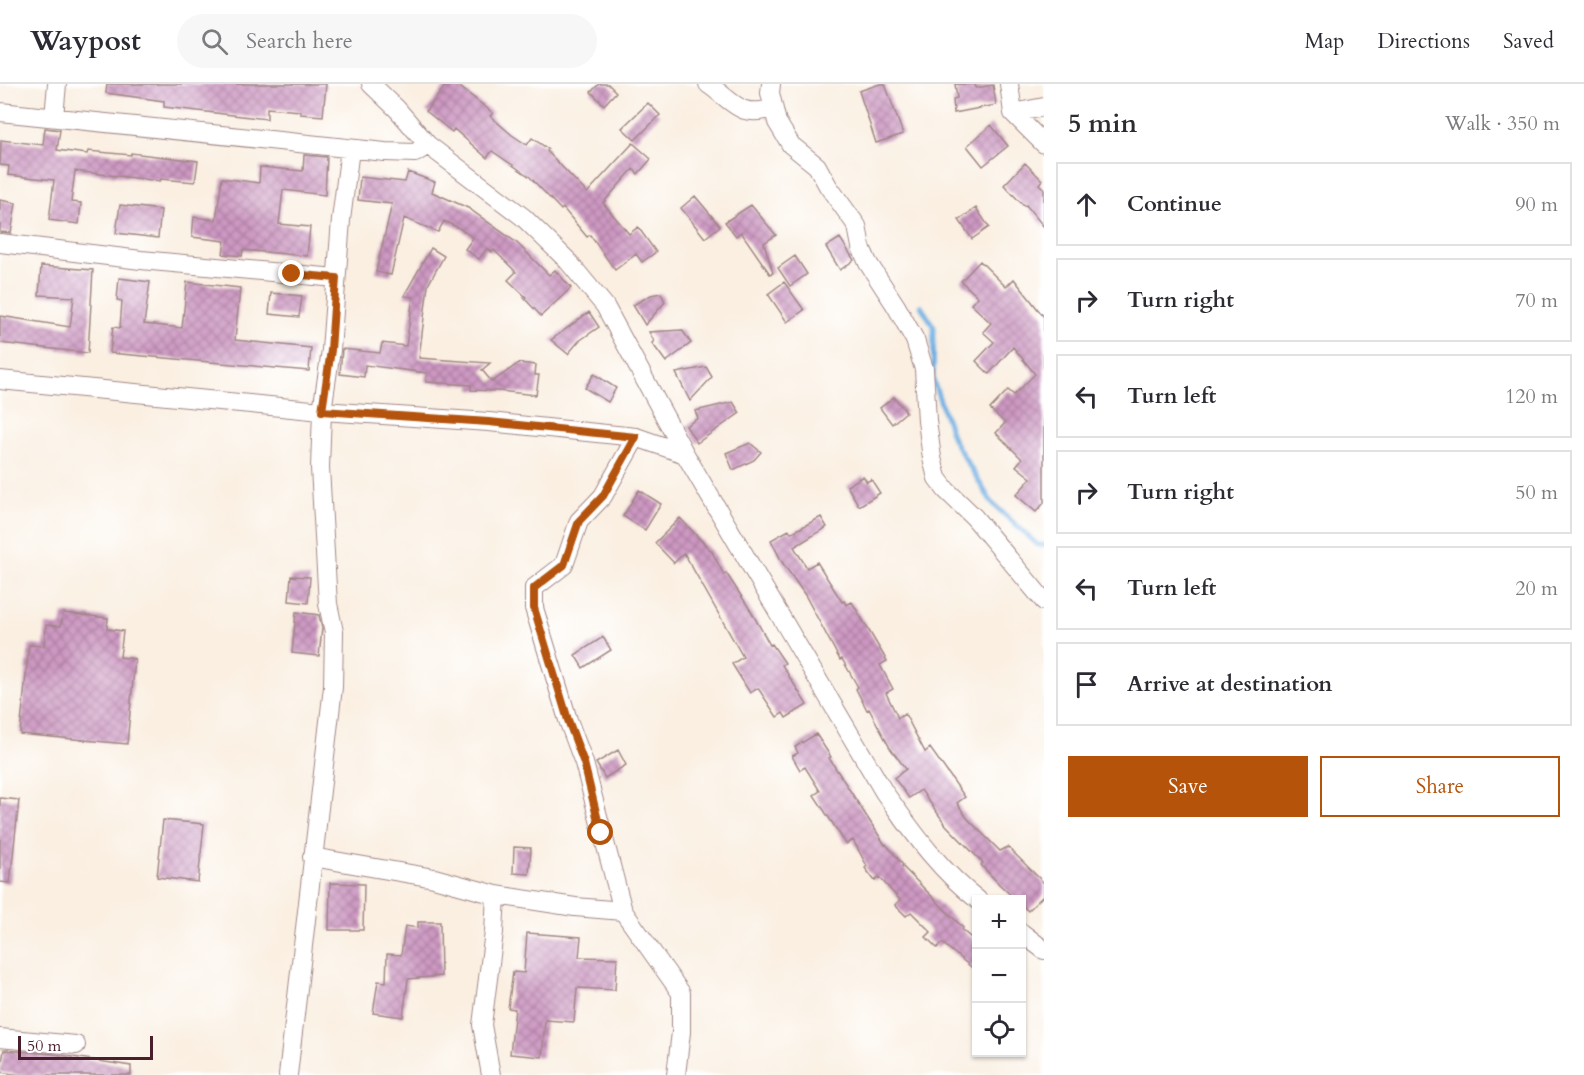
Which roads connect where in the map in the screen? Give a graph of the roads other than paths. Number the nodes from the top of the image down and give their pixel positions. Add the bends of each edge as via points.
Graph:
1 (57, 84) edge
2 (371, 84) edge
3 (708, 84) edge
4 (771, 84) edge
5 (1009, 84) edge
6 (1044, 107) edge
7 (772, 108) junction
8 (0, 112) edge
9 (1013, 113) junction
10 (54, 117) junction
11 (428, 144) junction
12 (1044, 144) edge
13 (350, 149) junction
14 (0, 243) edge
15 (336, 278) junction
16 (0, 380) edge
17 (322, 411) junction
18 (636, 437) junction
19 (685, 454) junction
20 (1044, 602) edge
21 (312, 857) junction
22 (496, 895) junction
23 (972, 896) edge
24 (623, 911) junction
25 (1026, 936) edge
26 (1044, 950) edge
27 (0, 1038) edge
28 (76, 1045) dead end
29 (288, 1075) edge
30 (492, 1075) edge
31 (676, 1075) edge

1 - 10 street
2 - 11 street
3 - 7 street via 739,109 762,112
4 - 7 street
5 - 9 street
6 - 9 street
7 - 20 street via 791,145 817,166 857,226 868,263 915,340 924,369 927,421 937,478
8 - 10 street
9 - 12 street
10 - 13 street
11 - 13 street via 415,153
11 - 19 street via 523,217 567,260 605,306
13 - 15 street
14 - 15 street
15 - 17 street
16 - 17 street
17 - 18 street
17 - 21 street via 320,468 328,604 334,632 333,687
18 - 19 street
18 - 24 street via 603,496 579,521 564,565 534,588 534,608 584,763
19 - 23 street via 884,792 917,839 954,882
21 - 22 street via 434,878
21 - 29 street
22 - 24 street
22 - 30 street via 482,1025
24 - 31 street via 681,993
25 - 26 street
27 - 28 street

